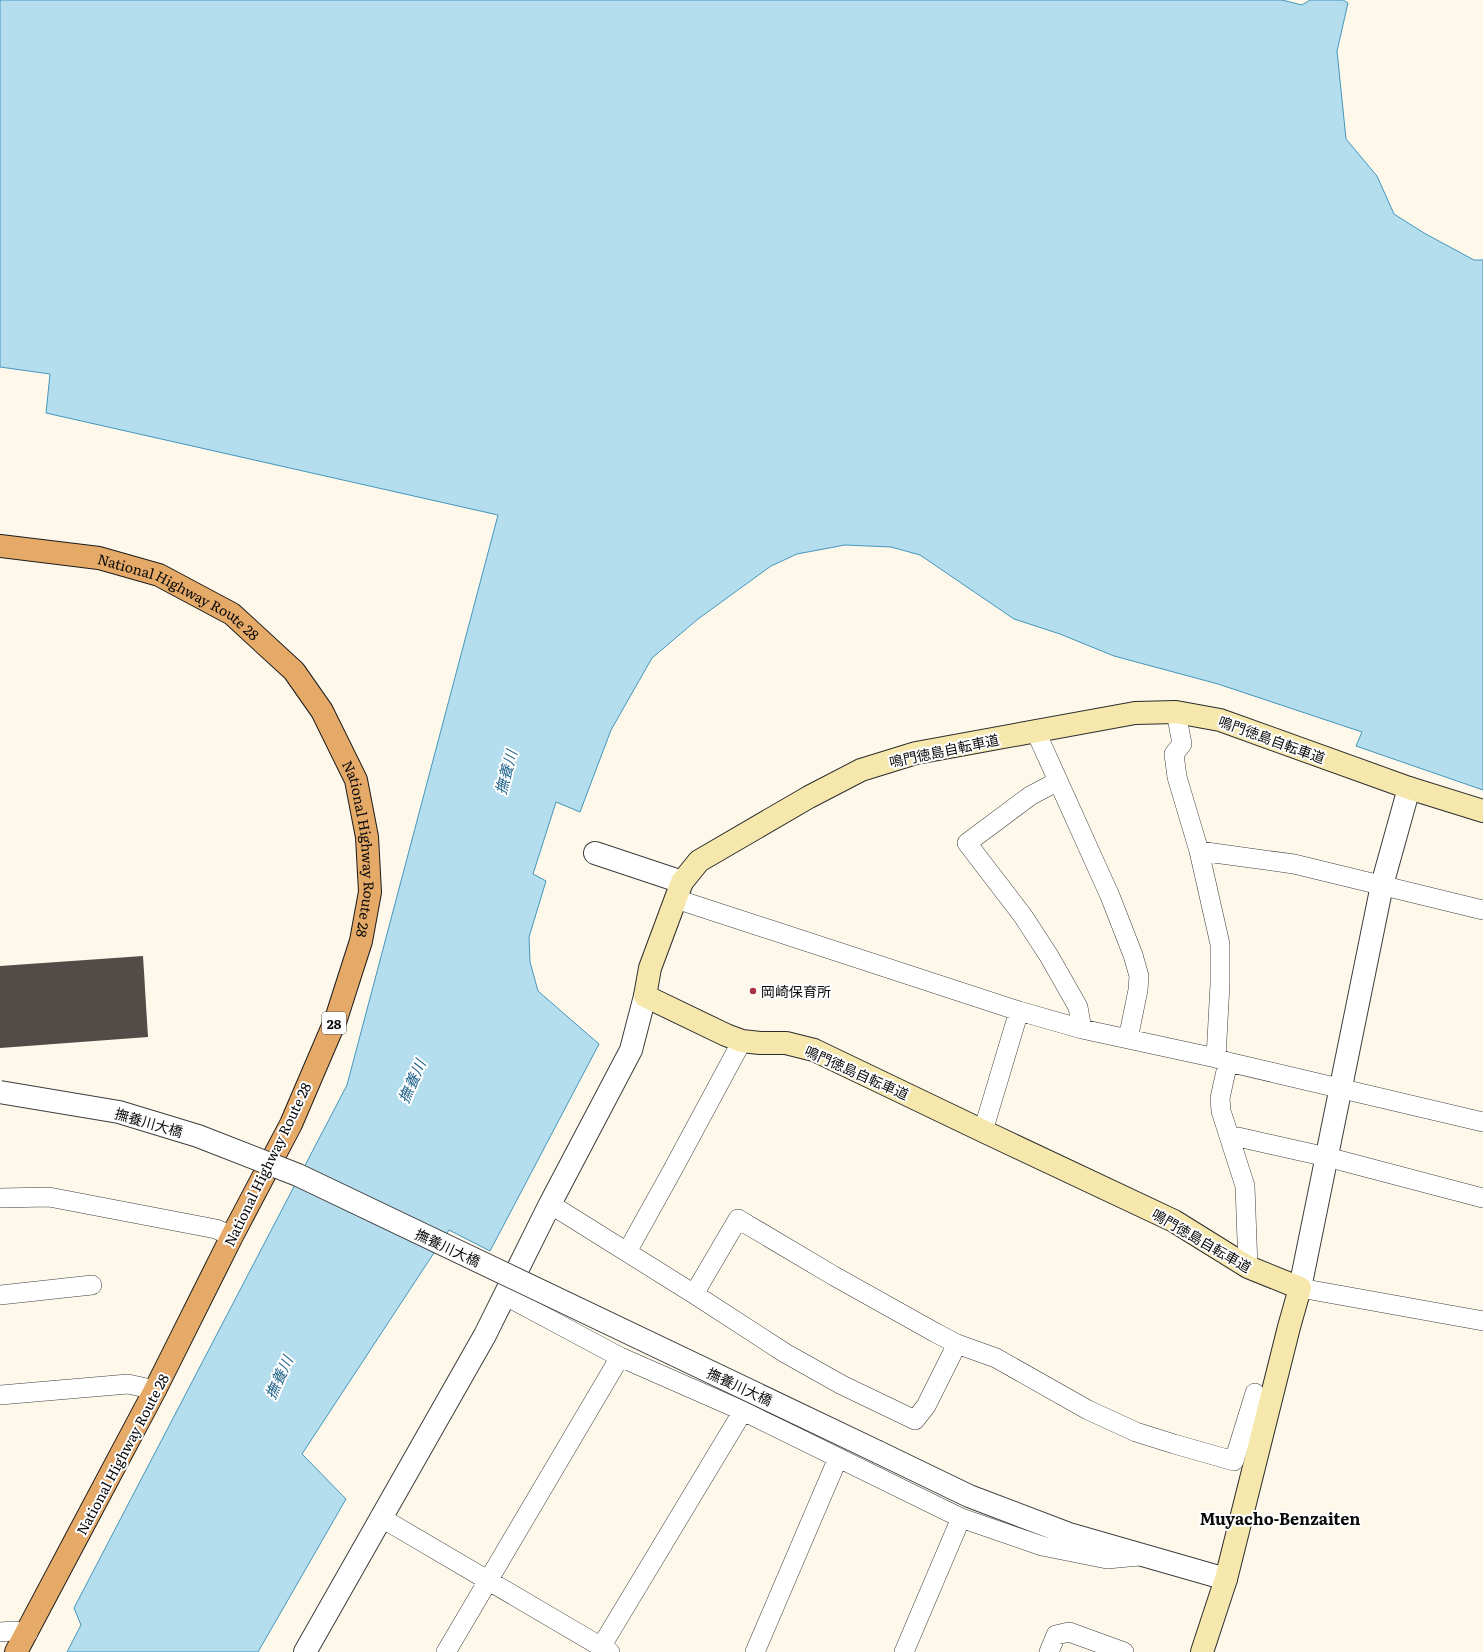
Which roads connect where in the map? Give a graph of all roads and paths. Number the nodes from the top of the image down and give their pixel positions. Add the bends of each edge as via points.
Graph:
1 (0, 546) edge
2 (1176, 712) junction
3 (1036, 732) junction
4 (1058, 781) junction
5 (1409, 788) junction
6 (1483, 811) edge
7 (1199, 851) junction
8 (595, 853) dead end
9 (1382, 886) junction
10 (679, 891) junction
11 (1483, 910) edge
12 (645, 996) junction
13 (1019, 1010) junction
14 (1082, 1029) junction
15 (1128, 1039) junction
16 (742, 1041) junction
17 (1222, 1060) junction
18 (1341, 1090) junction
19 (0, 1092) edge
20 (1483, 1122) edge
21 (983, 1131) junction
22 (1231, 1141) junction
23 (1327, 1157) junction
24 (0, 1198) edge
25 (1483, 1198) edge
26 (550, 1204) junction
27 (232, 1236) junction
28 (627, 1252) junction
29 (1248, 1268) junction
30 (92, 1285) dead end
31 (1300, 1288) junction
32 (694, 1294) junction
33 (0, 1295) edge
34 (504, 1295) junction
35 (1483, 1321) edge
36 (957, 1344) junction
37 (620, 1356) junction
38 (155, 1390) junction
39 (0, 1391) edge
40 (1255, 1393) dead end
41 (742, 1411) junction
42 (838, 1458) junction
43 (380, 1517) junction
44 (961, 1518) junction
45 (1144, 1556) junction
46 (488, 1579) junction
47 (1226, 1579) junction
48 (0, 1632) edge
49 (28, 1633) junction
50 (605, 1649) edge
51 (16, 1652) edge
52 (306, 1652) edge
53 (446, 1652) edge
54 (755, 1652) edge
55 (904, 1652) edge
56 (1049, 1652) edge
57 (1124, 1652) edge
58 (1202, 1652) edge

1 - 27 highway, National Highway Route 28 / 28 via 99,558 159,575 232,614 298,677 322,711 356,780 367,837 370,892 361,941 336,1019 290,1124
2 - 3 main road, 鳴門徳島自転車道 via 1135,714
2 - 5 main road, 鳴門徳島自転車道 via 1220,720
2 - 7 street via 1182,744 1174,754 1177,777
3 - 4 street
3 - 10 main road, 鳴門徳島自転車道 via 916,753 862,770 809,796 699,861
4 - 14 street via 1030,796 967,843 1023,916 1049,956 1078,1007
4 - 15 street via 1110,896 1139,976
5 - 6 main road, 鳴門徳島自転車道
5 - 9 street
7 - 9 street via 1294,864
7 - 17 street via 1220,944
8 - 10 street
9 - 11 street
9 - 18 street
10 - 12 main road, 鳴門徳島自転車道 via 650,968
10 - 13 street
12 - 16 main road, 鳴門徳島自転車道 via 726,1036
12 - 26 street via 631,1050
13 - 14 street
13 - 21 street
14 - 15 street
15 - 17 street
16 - 21 main road, 鳴門徳島自転車道 via 786,1042 814,1050
16 - 28 street
17 - 18 street
17 - 22 street via 1220,1098
18 - 20 street
18 - 23 street
19 - 45 street, 撫養川大橋, bridge via 119,1112 198,1136 298,1175 976,1498 1069,1534
21 - 29 main road, 鳴門徳島自転車道 via 1174,1221
22 - 23 street via 1238,1137
22 - 29 street via 1245,1186
23 - 25 street
23 - 31 street
24 - 27 street via 49,1197 216,1229
26 - 28 street
26 - 34 street
27 - 38 highway, National Highway Route 28 / 28
28 - 32 street
29 - 31 main road, 鳴門徳島自転車道
30 - 33 street
31 - 35 street
31 - 47 main road
32 - 36 street via 738,1219
32 - 36 street via 785,1353 842,1385 915,1420 926,1406
34 - 37 street
34 - 43 street via 484,1335
36 - 40 street via 996,1358 1088,1410 1136,1432 1234,1461
37 - 41 street
37 - 46 street
38 - 39 street via 128,1384
38 - 49 highway, National Highway Route 28 / 28
41 - 42 street
41 - 50 street
42 - 44 street
42 - 54 street
43 - 46 street
43 - 52 street
44 - 45 street via 1042,1546 1107,1559
44 - 55 street
45 - 47 street, 撫養川大橋
46 - 50 street
46 - 53 street
47 - 58 main road
48 - 49 street
49 - 51 highway, National Highway Route 28 / 28
56 - 57 street via 1056,1635 1069,1632

